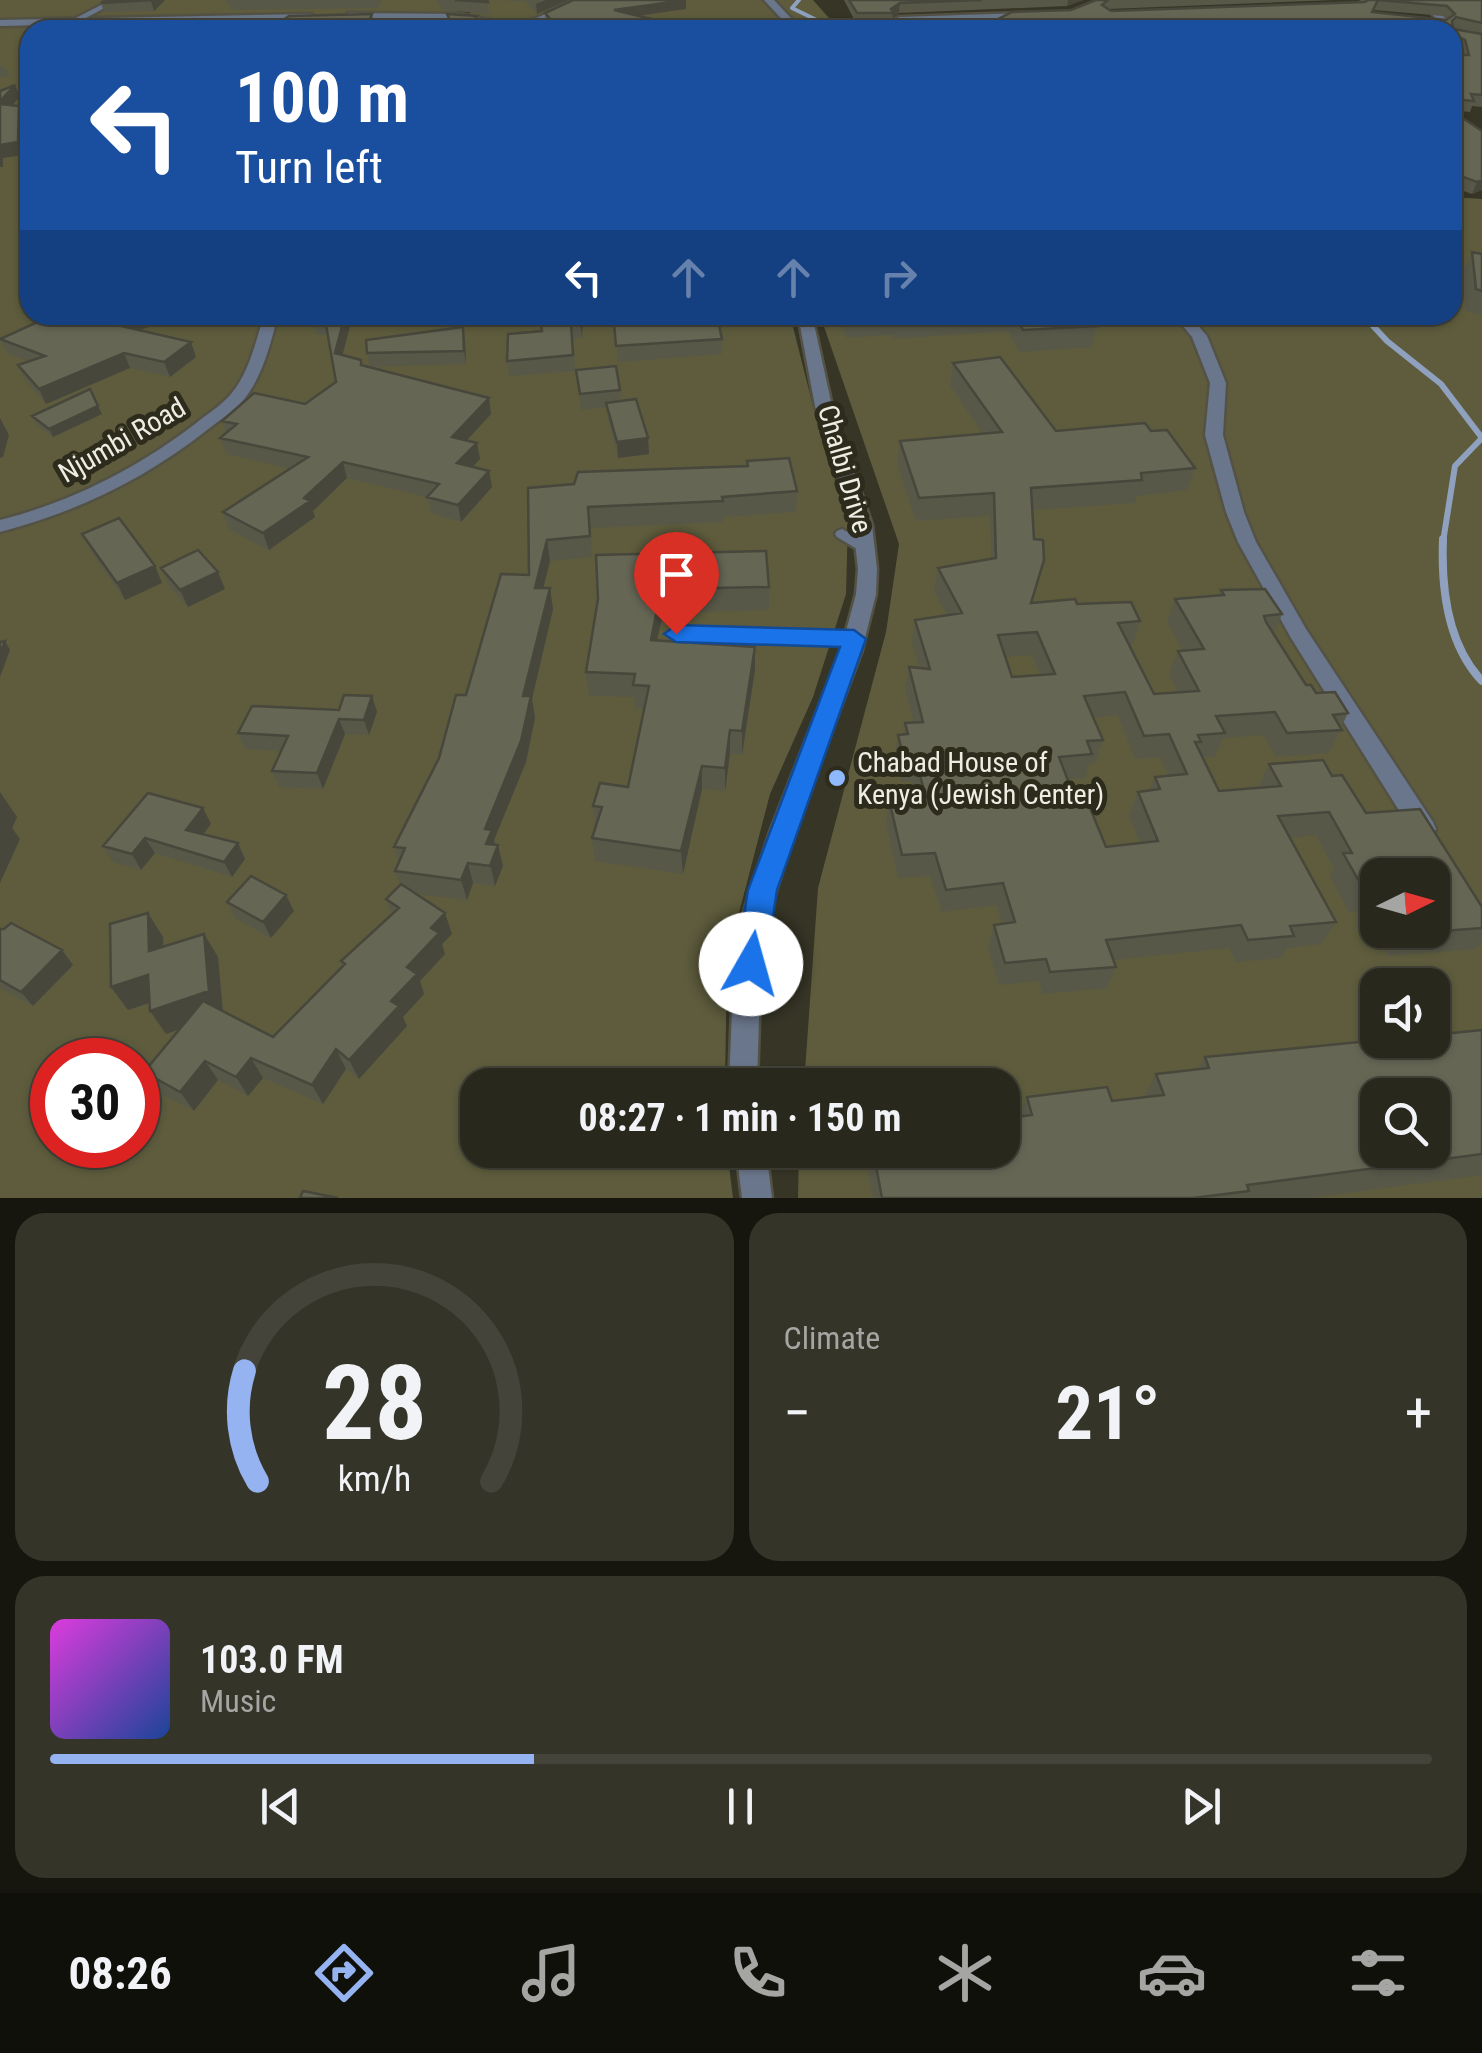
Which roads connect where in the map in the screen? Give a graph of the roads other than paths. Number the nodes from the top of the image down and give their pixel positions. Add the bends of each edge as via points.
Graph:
1 (116, 0) edge
2 (285, 0) edge
3 (354, 0) edge
4 (585, 0) edge
5 (769, 0) edge
6 (1042, 15) edge
7 (348, 16) junction
8 (288, 17) junction
9 (1009, 17) junction
10 (273, 18) junction
11 (242, 19) joint
12 (76, 20) edge
13 (235, 20) edge
14 (285, 20) edge
15 (495, 20) edge
16 (536, 20) edge
17 (788, 20) edge
18 (899, 20) edge
19 (1005, 20) edge
20 (268, 325) edge
21 (808, 325) edge
22 (1190, 325) edge
23 (0, 526) edge
24 (842, 534) dead end
25 (868, 549) junction
26 (676, 634) dead end
27 (854, 639) junction
28 (1436, 848) edge
29 (744, 1068) edge
30 (754, 1168) edge
31 (758, 1198) edge

1 - 12 lane
2 - 10 street
3 - 7 street
4 - 16 lane
5 - 17 street
6 - 9 street
7 - 8 street
7 - 15 street via 464,13
8 - 10 street
8 - 14 lane
9 - 18 street
9 - 19 lane
10 - 11 street
11 - 13 street
20 - 23 street, Njumbi Road via 238,397 203,426 111,485 39,518
21 - 25 street, Chalbi Drive via 826,418 863,513
22 - 28 street via 1218,382 1214,435 1247,542
24 - 25 lane
25 - 27 street, Chalbi Drive via 866,596
26 - 27 lane
27 - 29 street, Chalbi Drive via 763,890 754,926
30 - 31 street

